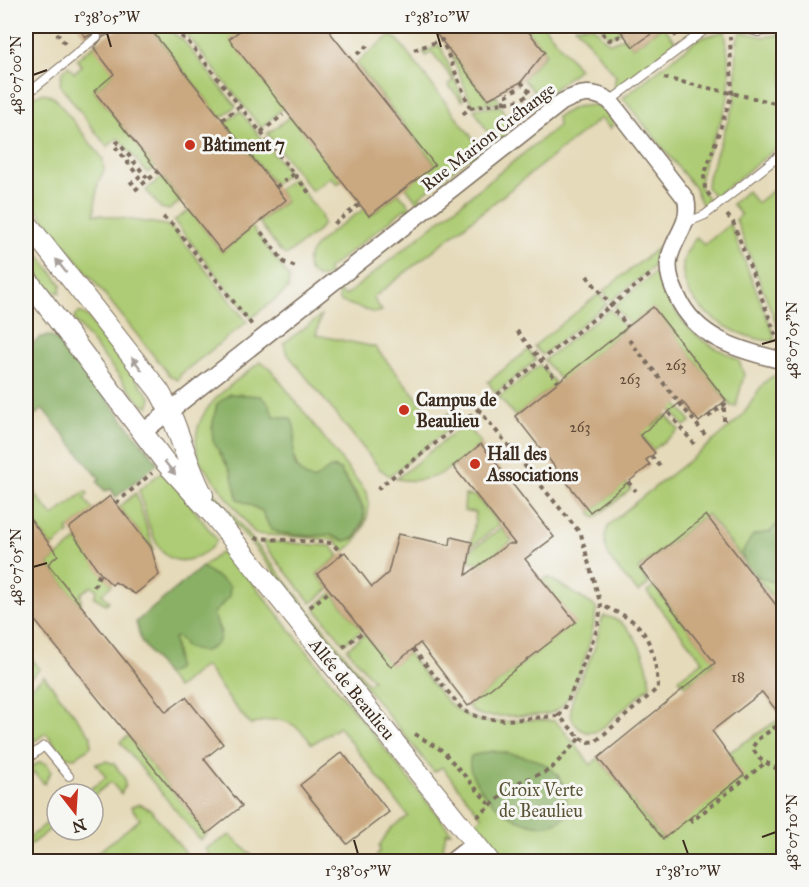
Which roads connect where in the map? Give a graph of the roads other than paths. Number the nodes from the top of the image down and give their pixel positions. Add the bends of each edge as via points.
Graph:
1 (710, 26) edge
2 (736, 26) edge
3 (783, 28) edge
4 (97, 37) dead end
5 (26, 95) edge
6 (610, 101) junction
7 (783, 152) edge
8 (26, 222) edge
9 (686, 223) junction
10 (26, 278) edge
11 (783, 361) edge
12 (171, 411) junction
13 (143, 432) junction
14 (214, 516) junction
15 (26, 760) edge
16 (69, 776) dead end
17 (475, 843) junction
18 (451, 861) edge
19 (490, 861) edge

1 - 6 lane
2 - 3 lane via 758,32
4 - 5 lane
6 - 9 street via 681,190 688,208
6 - 12 street, Rue Marion Créhange via 589,93 562,102
7 - 9 lane via 717,205
12 -> 8 street, Allée de Beaulieu
9 - 11 street via 669,261 672,286 680,304 695,325 732,346
10 - 13 street, Allée de Beaulieu
12 - 13 street, Rue Marion Créhange
12 - 14 street, Allée de Beaulieu via 194,479
13 -> 14 street, Allée de Beaulieu
14 - 17 street, Allée de Beaulieu
15 - 16 lane via 44,746
17 - 18 street
17 - 19 street, Allée de Beaulieu

